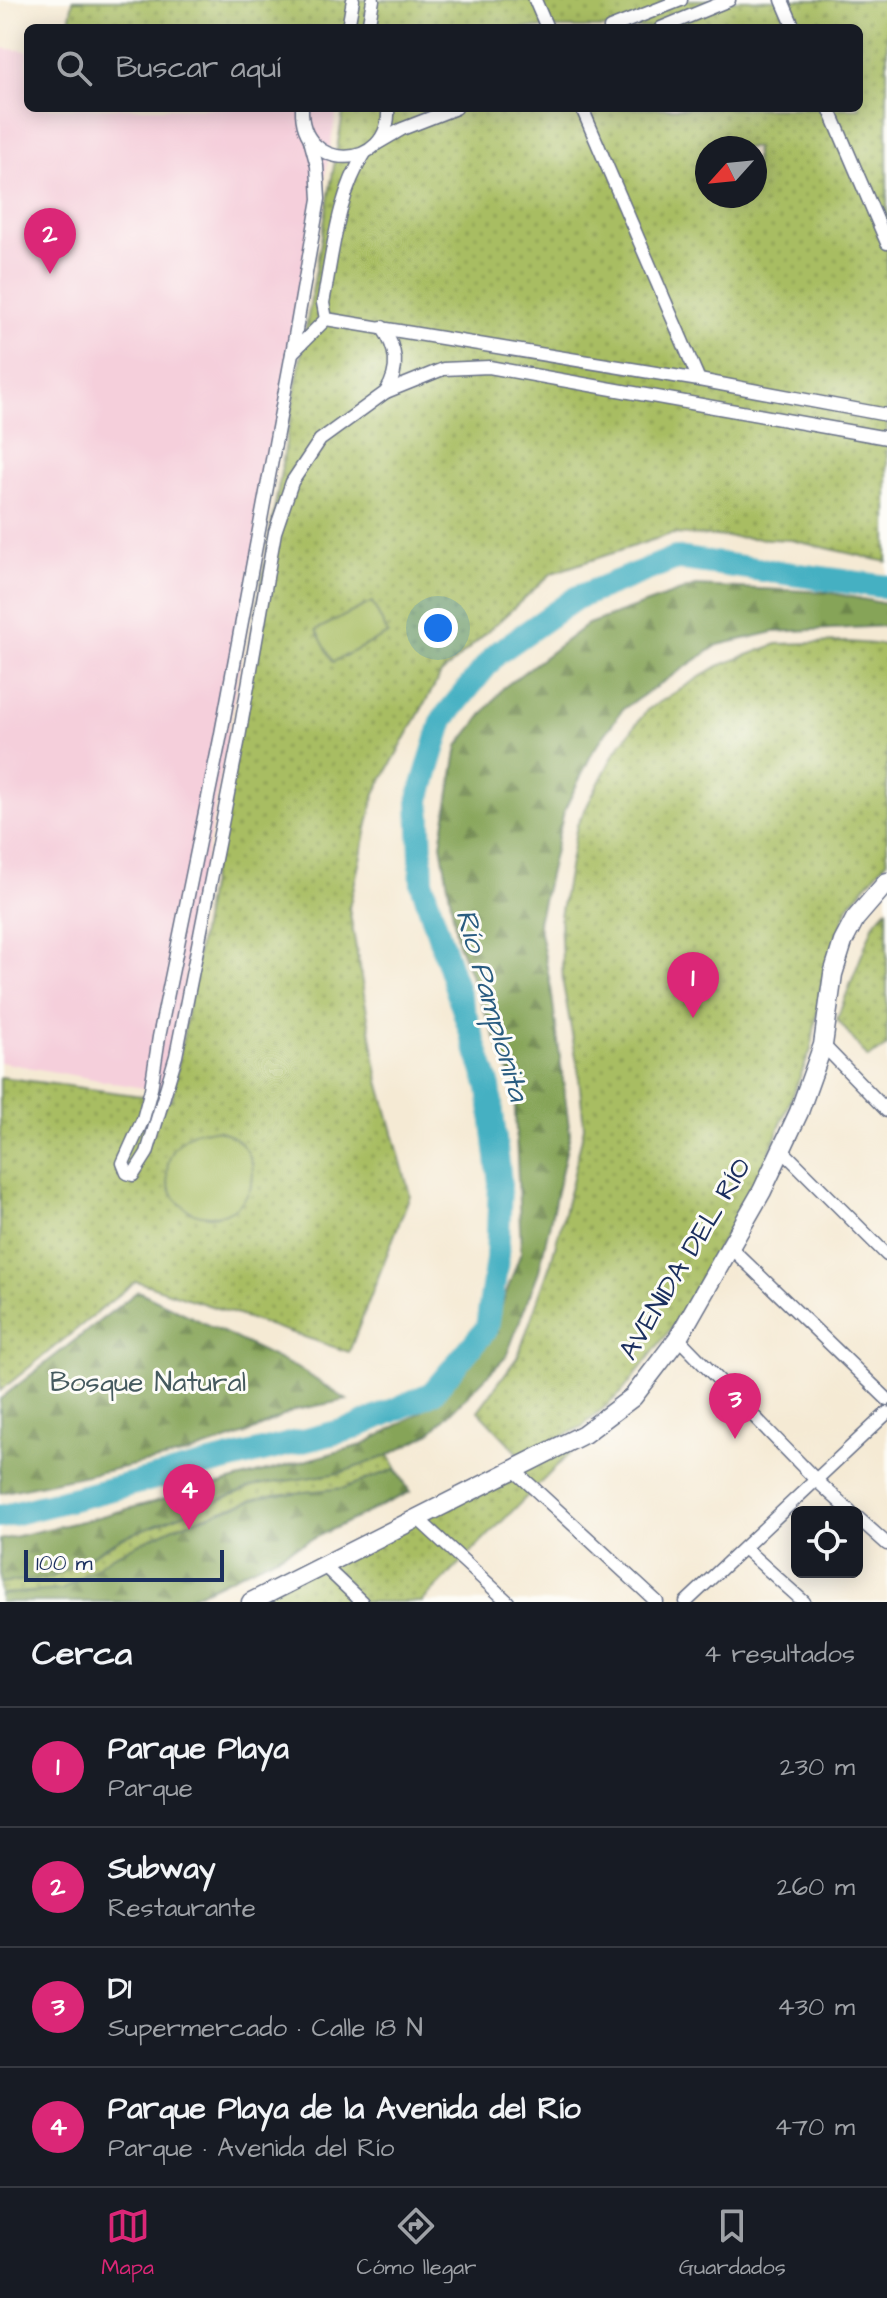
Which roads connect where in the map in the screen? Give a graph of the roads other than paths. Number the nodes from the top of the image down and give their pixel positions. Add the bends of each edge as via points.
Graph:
1 (353, 0) edge
2 (373, 0) edge
3 (535, 0) edge
4 (681, 0) edge
5 (729, 0) edge
6 (782, 0) edge
7 (349, 24) edge
8 (369, 24) edge
9 (545, 24) edge
10 (620, 24) edge
11 (671, 24) edge
12 (792, 24) edge
13 (302, 112) edge
14 (387, 112) edge
15 (446, 112) edge
16 (584, 112) edge
17 (831, 112) edge
18 (310, 140) junction
19 (370, 149) junction
20 (887, 243) edge
21 (326, 319) junction
22 (382, 327) junction
23 (292, 353) junction
24 (699, 380) junction
25 (386, 392) junction
26 (887, 415) edge
27 (887, 438) edge
28 (220, 739) junction
29 (238, 743) junction
30 (211, 777) junction
31 (230, 784) junction
32 (887, 882) edge
33 (823, 1045) junction
34 (887, 1111) edge
35 (782, 1150) junction
36 (730, 1247) junction
37 (887, 1255) edge
38 (678, 1338) junction
39 (887, 1399) edge
40 (887, 1413) edge
41 (513, 1469) junction
42 (816, 1480) junction
43 (844, 1506) edge
44 (416, 1517) junction
45 (863, 1522) edge
46 (887, 1544) edge
47 (744, 1548) junction
48 (323, 1565) junction
49 (251, 1602) edge
50 (362, 1602) edge
51 (508, 1602) edge
52 (657, 1602) edge
53 (686, 1602) edge
54 (804, 1602) edge

1 - 7 street
2 - 8 street
3 - 9 street
4 - 10 street
5 - 11 street
6 - 12 street
13 - 18 street
14 - 19 street via 385,130
15 - 19 street
16 - 24 street
17 - 20 street
18 - 19 street via 329,155 354,157
18 - 23 street via 319,199
19 - 21 street via 345,192 323,303
21 - 22 street
21 - 23 street
22 - 24 street
22 - 25 street via 393,342 396,360
23 - 28 street
24 - 26 street
25 - 27 street via 443,369 489,367
25 - 29 street via 320,440 292,482 275,532
28 - 29 street via 225,748
28 - 30 street
29 - 31 street
30 - 31 street via 221,776
30 - 31 street via 151,1089 123,1163 133,1175 147,1153 166,1096
32 - 33 main road, AVENIDA DEL RÍO via 843,942
33 - 34 street
33 - 35 main road, AVENIDA DEL RÍO
35 - 36 main road, AVENIDA DEL RÍO
35 - 37 street
36 - 38 main road, AVENIDA DEL RÍO
36 - 39 street
38 - 41 main road, AVENIDA DEL RÍO via 633,1397 612,1414
38 - 42 street
40 - 42 street
41 - 44 main road, AVENIDA DEL RÍO
41 - 52 street
42 - 43 street
42 - 47 street
44 - 48 main road, AVENIDA DEL RÍO
44 - 51 street
45 - 46 street
47 - 53 street
47 - 54 street
48 - 49 main road, AVENIDA DEL RÍO
48 - 50 street

